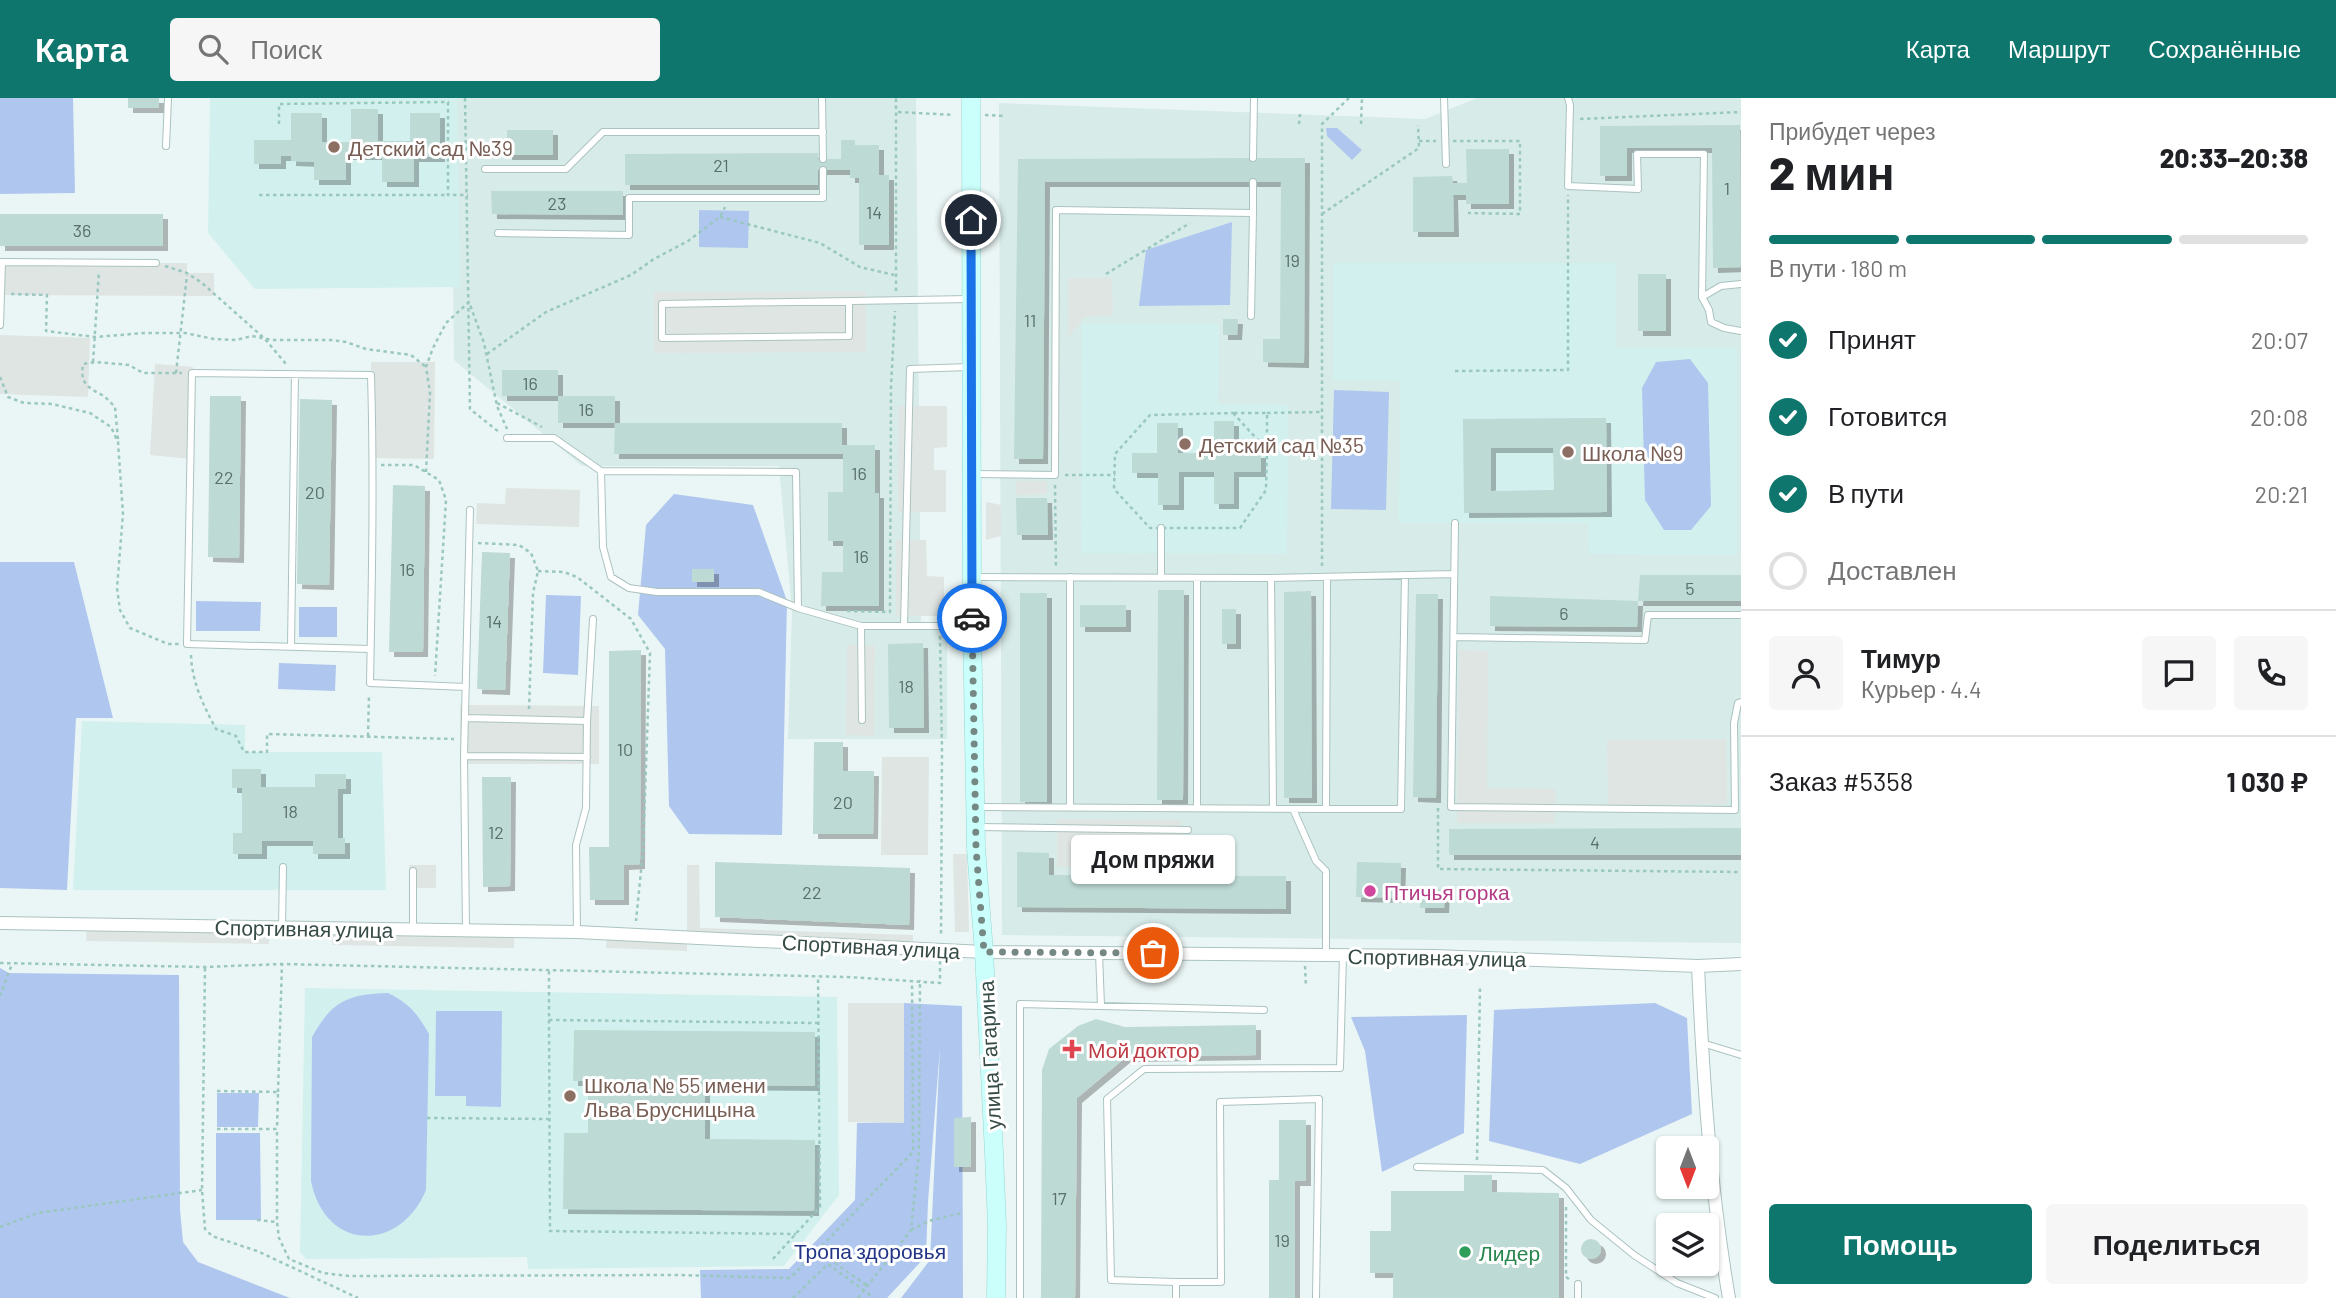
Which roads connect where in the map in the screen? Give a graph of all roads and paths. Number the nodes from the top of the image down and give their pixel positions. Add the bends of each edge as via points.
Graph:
1 (168, 98) edge
2 (465, 98) edge
3 (822, 98) edge
4 (897, 98) edge
5 (1254, 98) edge
6 (1349, 98) edge
7 (1362, 98) edge
8 (1444, 98) edge
9 (1568, 98) edge
10 (971, 107) edge
11 (897, 112) junction
12 (1741, 112) edge
13 (1300, 114) dead end
14 (1006, 116) dead end
15 (1570, 120) junction
16 (279, 124) dead end
17 (1299, 124) dead end
18 (1361, 124) dead end
19 (1418, 125) dead end
20 (823, 132) junction
21 (1419, 141) junction
22 (1447, 141) junction
23 (166, 146) dead end
24 (1252, 158) dead end
25 (823, 159) dead end
26 (1447, 164) dead end
27 (485, 169) dead end
28 (823, 170) dead end
29 (1253, 182) dead end
30 (1568, 186) junction
31 (468, 194) junction
32 (259, 195) dead end
33 (448, 195) junction
34 (730, 198) junction
35 (1207, 212) junction
36 (1253, 213) junction
37 (1321, 214) junction
38 (1468, 214) dead end
39 (720, 217) junction
40 (498, 233) dead end
41 (1, 262) edge
42 (99, 263) junction
43 (156, 263) joint
44 (187, 273) junction
45 (1106, 274) dead end
46 (896, 275) junction
47 (1741, 284) edge
48 (1, 294) edge
49 (1702, 297) junction
50 (972, 299) junction
51 (896, 300) junction
52 (849, 301) junction
53 (469, 302) junction
54 (1251, 316) dead end
55 (0, 325) edge
56 (1741, 331) edge
57 (180, 333) junction
58 (94, 337) junction
59 (265, 339) junction
60 (486, 354) junction
61 (93, 362) junction
62 (426, 367) junction
63 (972, 367) junction
64 (1455, 371) dead end
65 (176, 373) junction
66 (192, 373) junction
67 (295, 374) junction
68 (0, 377) edge
69 (1321, 412) junction
70 (1233, 413) junction
71 (1267, 413) junction
72 (509, 438) junction
73 (118, 442) junction
74 (1267, 450) junction
75 (373, 465) junction
76 (601, 471) junction
77 (426, 472) junction
78 (972, 474) junction
79 (1055, 475) junction
80 (1115, 475) junction
81 (470, 510) dead end
82 (1455, 523) dead end
83 (1161, 528) junction
84 (469, 543) junction
85 (537, 570) junction
86 (1454, 574) junction
87 (1405, 575) junction
88 (973, 577) junction
89 (1056, 577) junction
90 (1070, 577) junction
91 (1325, 577) junction
92 (1161, 578) junction
93 (1197, 578) junction
94 (1271, 578) junction
95 (798, 608) junction
96 (841, 611) dead end
97 (1741, 614) edge
98 (593, 619) dead end
99 (861, 626) junction
100 (904, 626) junction
101 (939, 626) junction
102 (972, 626) junction
103 (1454, 637) junction
104 (187, 644) junction
105 (291, 646) junction
106 (370, 649) junction
107 (370, 683) junction
108 (434, 686) junction
109 (466, 687) junction
110 (1741, 702) edge
111 (465, 718) junction
112 (528, 720) junction
113 (862, 720) dead end
114 (587, 721) junction
115 (368, 736) junction
116 (465, 740) junction
117 (464, 756) junction
118 (587, 757) junction
119 (976, 806) junction
120 (1070, 806) junction
121 (1197, 808) junction
122 (1438, 808) dead end
123 (1273, 809) junction
124 (1293, 809) junction
125 (1326, 809) junction
126 (1738, 810) edge
127 (976, 827) junction
128 (1188, 830) dead end
129 (282, 867) dead end
130 (413, 871) dead end
131 (1741, 872) edge
132 (0, 923) edge
133 (282, 927) junction
134 (413, 930) junction
135 (466, 931) junction
136 (577, 932) junction
137 (635, 935) junction
138 (941, 950) junction
139 (984, 952) junction
140 (1099, 953) junction
141 (1326, 955) junction
142 (1343, 955) junction
143 (0, 963) edge
144 (12, 964) junction
145 (282, 964) junction
146 (1741, 964) edge
147 (1698, 966) junction
148 (205, 967) junction
149 (549, 971) junction
150 (818, 977) junction
151 (912, 981) junction
152 (920, 981) junction
153 (1480, 988) dead end
154 (0, 996) edge
155 (1101, 1006) junction
156 (1264, 1010) dead end
157 (549, 1020) junction
158 (818, 1023) junction
159 (1702, 1043) junction
160 (1741, 1055) edge
161 (217, 1091) dead end
162 (278, 1092) junction
163 (427, 1118) dead end
164 (549, 1119) junction
165 (217, 1129) dead end
166 (277, 1129) junction
167 (1417, 1167) dead end
168 (1477, 1167) junction
169 (1566, 1188) junction
170 (202, 1190) junction
171 (962, 1213) dead end
172 (257, 1220) dead end
173 (277, 1222) junction
174 (0, 1227) edge
175 (911, 1230) junction
176 (796, 1234) junction
177 (817, 1251) junction
178 (773, 1259) dead end
179 (1566, 1278) dead end
180 (1176, 1282) junction
181 (1578, 1284) dead end
182 (868, 1286) junction
183 (864, 1291) junction
184 (358, 1298) edge
185 (793, 1298) edge
186 (858, 1298) edge
187 (872, 1298) edge
188 (996, 1298) edge
189 (1020, 1298) edge
190 (1176, 1298) edge
191 (1316, 1298) edge
192 (1578, 1298) edge
193 (1715, 1298) edge
194 (1729, 1298) edge

1 - 23 lane
2 - 31 path
3 - 20 lane
4 - 11 path
5 - 24 lane
6 - 37 path via 1321,124
7 - 18 path
8 - 22 lane
9 - 15 lane
10 - 11 path
10 - 14 path
10 - 50 street, улица Гагарина
11 - 46 path
12 - 15 path
13 - 17 path
15 - 30 lane
16 - 33 path via 279,104 448,103
19 - 21 path
20 - 25 lane
20 - 27 lane via 604,132 566,169
21 - 22 path
21 - 37 path via 1419,148
22 - 26 lane
22 - 38 path via 1520,141 1520,214
28 - 34 lane via 823,198
29 - 36 lane
30 - 49 lane via 1638,188 1637,154 1704,154
30 - 64 path via 1568,370
31 - 33 path
31 - 53 path
32 - 33 path
34 - 39 path
34 - 40 lane via 629,198 629,235
35 - 36 lane
35 - 45 path
35 - 79 lane via 1056,210
36 - 54 lane
37 - 69 path
39 - 46 path via 820,243 860,267
39 - 60 path via 631,275 546,312
41 - 42 lane
41 - 48 lane
42 - 43 lane
42 - 58 path
43 - 44 path
44 - 57 path
44 - 59 path
46 - 51 path
47 - 49 lane via 1721,286
48 - 55 lane
48 - 58 path via 47,295 46,331
49 - 56 lane via 1711,322
50 - 51 lane
50 - 63 street, улица Гагарина
51 - 52 lane
51 - 96 path via 890,612
52 - 52 lane via 662,304 662,338 849,336
53 - 60 path
53 - 62 path via 446,323
53 - 72 path via 470,409
57 - 58 path
57 - 59 path via 214,339
57 - 65 path
58 - 61 path
59 - 62 path via 346,342 411,355
59 - 67 path
60 - 72 path
61 - 65 path via 129,365 143,373
61 - 73 path via 83,364 83,384 115,407
62 - 77 path via 430,393
63 - 78 street, улица Гагарина
63 - 100 lane via 910,369
65 - 66 path
66 - 67 lane
66 - 104 lane
67 - 75 lane via 371,375
67 - 105 lane
68 - 73 path via 8,397 90,413 111,427
69 - 71 path
69 - 91 path
70 - 71 path
70 - 74 path
70 - 80 path via 1150,415 1115,454
71 - 74 path
72 - 76 lane via 554,438
73 - 104 path via 124,514 117,588 120,610 130,628 168,644
74 - 83 path via 1266,490 1240,528
75 - 77 path via 414,465
75 - 106 lane
76 - 95 lane via 603,547 611,577 629,588 657,592 759,592
76 - 95 lane via 796,472
77 - 108 path via 439,480 446,500
78 - 79 lane
78 - 88 street, улица Гагарина
79 - 80 path
79 - 89 path
80 - 83 path via 1114,489 1150,528
81 - 84 lane
82 - 86 lane
83 - 92 lane
84 - 85 path via 519,545 531,553
84 - 109 lane
85 - 112 path
85 - 137 path via 577,577 631,619 650,653 643,851
86 - 87 lane
86 - 103 lane
87 - 91 lane
87 - 125 lane via 1401,809
88 - 89 lane
88 - 102 street, улица Гагарина
89 - 90 lane
90 - 92 lane
90 - 120 lane
91 - 94 lane
91 - 125 lane
92 - 93 lane
93 - 94 lane
93 - 121 lane
94 - 123 lane
95 - 99 lane
97 - 103 lane via 1648,614 1645,640
98 - 114 lane
99 - 100 lane
99 - 113 lane
100 - 101 lane
101 - 102 lane
101 - 138 path
102 - 119 street, улица Гагарина
103 - 126 lane via 1451,807
104 - 105 lane
104 - 115 path via 192,671 216,729 236,736 244,752 267,752 267,734
105 - 106 lane
106 - 107 lane
107 - 108 lane
107 - 115 path
108 - 109 lane
109 - 111 lane
110 - 126 lane via 1734,723
111 - 112 lane
111 - 116 lane
112 - 114 lane
114 - 118 lane
115 - 116 path
116 - 117 lane
117 - 118 lane
117 - 135 lane
118 - 136 lane via 586,808 576,845
119 - 120 lane
119 - 127 street, улица Гагарина
120 - 121 lane
121 - 123 lane
122 - 131 path via 1438,869
123 - 124 lane
124 - 125 lane
124 - 141 lane via 1316,861 1326,871
127 - 128 lane
127 - 139 street, улица Гагарина
129 - 133 lane
130 - 134 lane
132 - 133 street, Спортивная улица
133 - 134 street, Спортивная улица
134 - 135 street, Спортивная улица
135 - 136 street, Спортивная улица
136 - 137 street, Спортивная улица
137 - 138 street, Спортивная улица
138 - 139 street, Спортивная улица
138 - 152 path via 940,983
139 - 140 street, Спортивная улица
139 - 188 street, улица Гагарина via 997,1225
140 - 141 street, Спортивная улица
140 - 155 lane
141 - 142 street, Спортивная улица
142 - 147 street, Спортивная улица
142 - 180 lane via 1340,1068 1144,1069 1107,1099 1111,1280
143 - 144 path
144 - 148 path
144 - 154 path
145 - 148 path
145 - 149 path
145 - 162 path
146 - 147 street, Спортивная улица
147 - 159 street
148 - 170 path
149 - 150 path
149 - 157 path
150 - 151 path
150 - 158 path
151 - 152 path
151 - 177 path via 913,1152
152 - 175 path via 919,1152
153 - 168 path
155 - 156 lane
155 - 189 lane via 1020,1004
157 - 158 path
157 - 164 path
158 - 176 path via 820,1208
159 - 160 lane
159 - 194 street via 1717,1230
161 - 162 path
162 - 166 path
163 - 164 path
164 - 176 path via 550,1231
165 - 166 path
166 - 173 path
167 - 168 lane
168 - 169 lane via 1543,1170
169 - 179 path
169 - 193 lane via 1591,1220 1634,1255 1676,1283
170 - 174 path via 38,1213
170 - 184 path via 205,1229 212,1236 257,1251
171 - 175 path
172 - 173 path
173 - 177 path via 289,1259 323,1273 349,1276 790,1278
175 - 182 path
176 - 178 path
177 - 182 path
180 - 190 lane
180 - 191 lane via 1221,1282 1220,1102 1319,1099
181 - 192 lane
182 - 183 path
183 - 185 path via 828,1264
183 - 186 path
183 - 187 path

